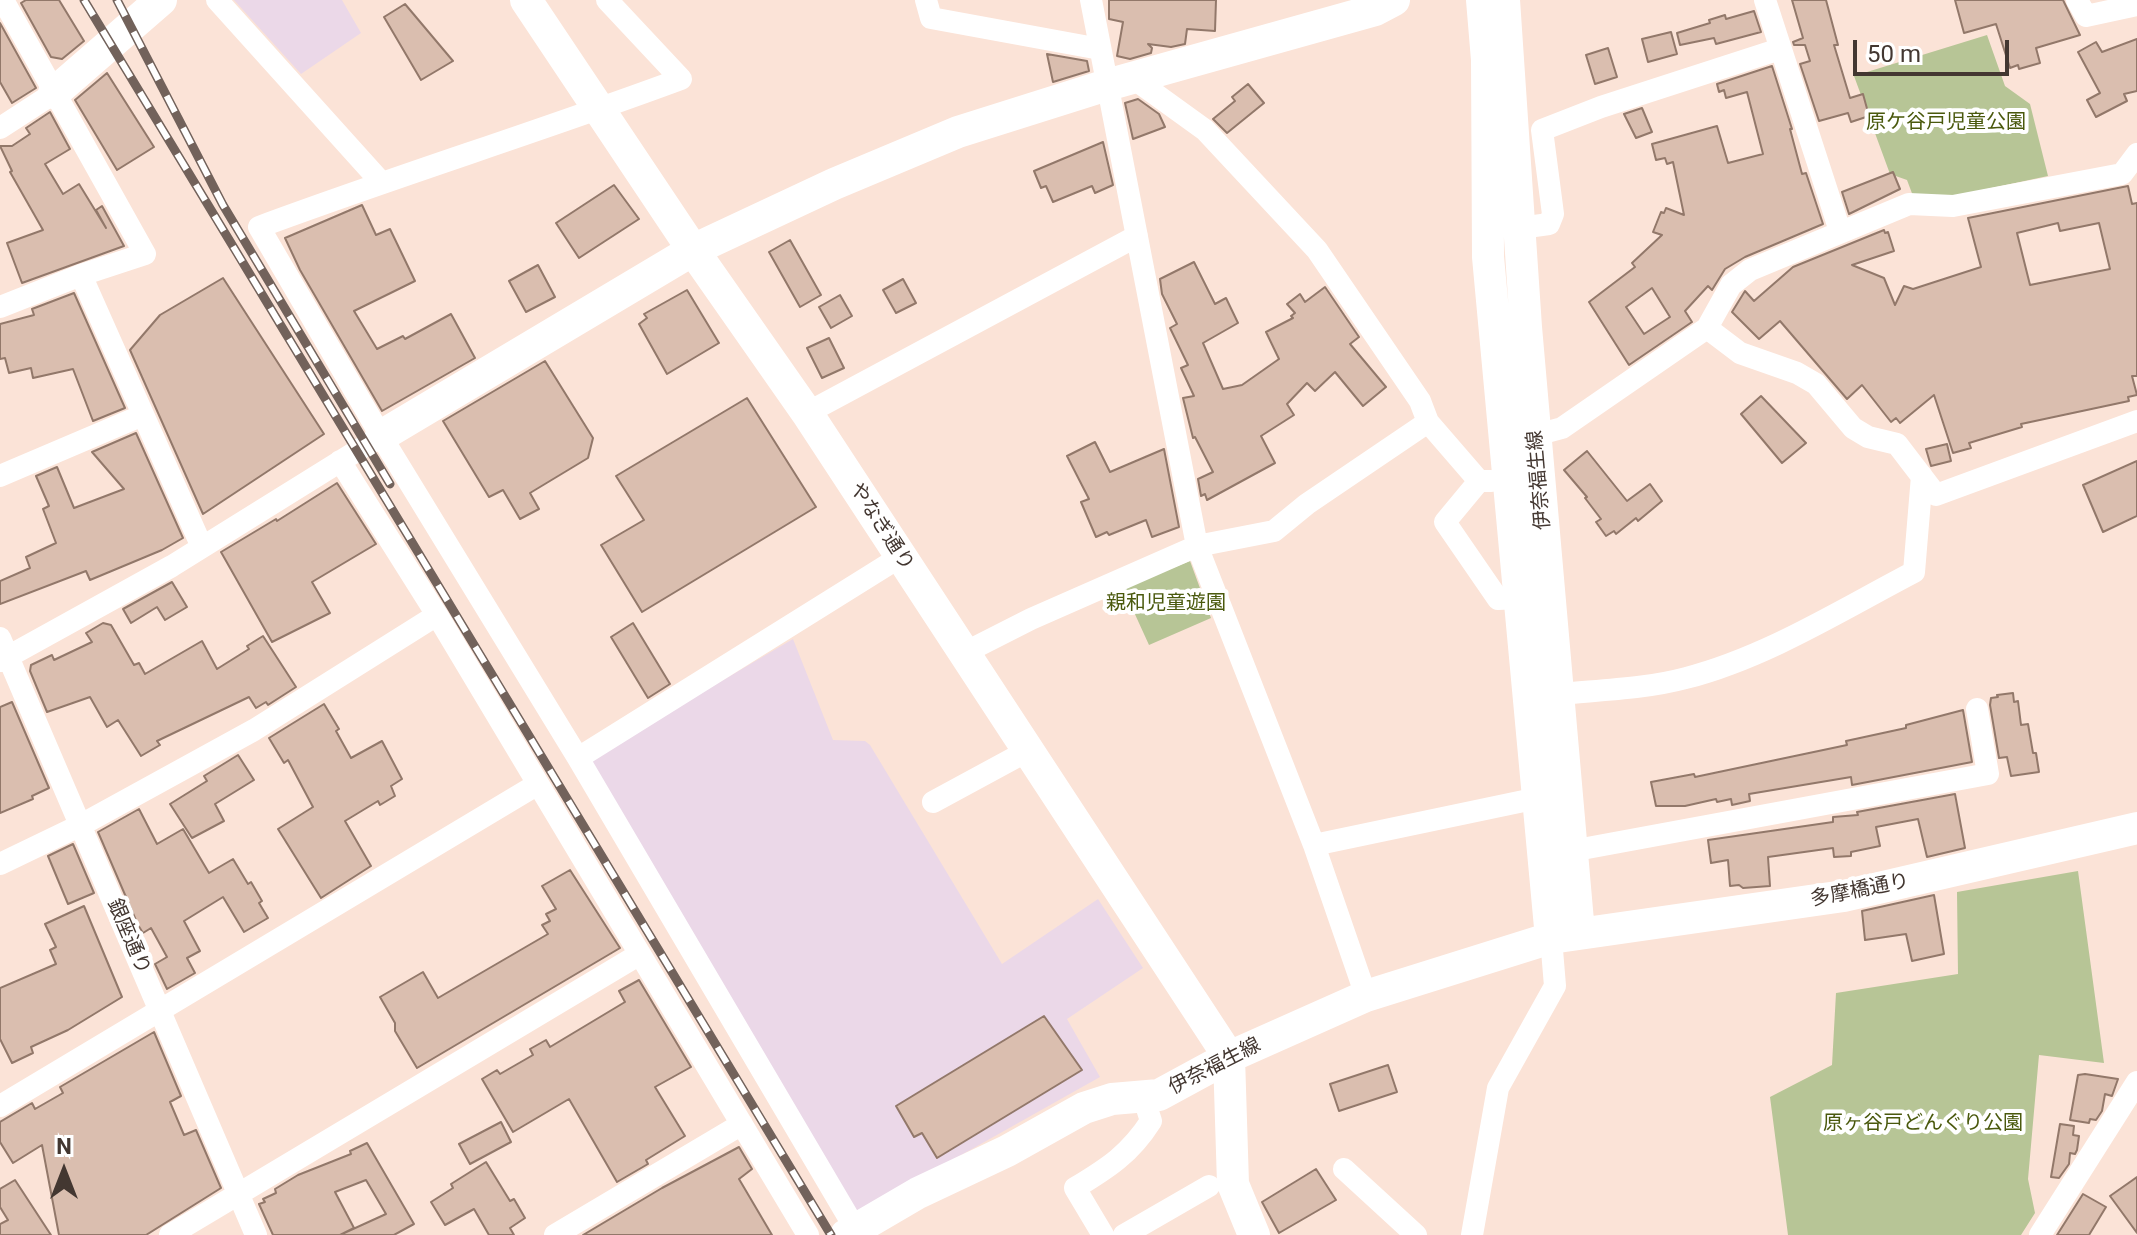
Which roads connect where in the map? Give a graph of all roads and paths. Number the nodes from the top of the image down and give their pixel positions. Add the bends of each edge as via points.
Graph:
1 (3, 0) edge
2 (161, 0) edge
3 (217, 0) edge
4 (526, 0) edge
5 (607, 0) edge
6 (926, 0) edge
7 (1091, 0) edge
8 (1394, 0) edge
9 (1482, 0) edge
10 (1504, 0) edge
11 (1765, 0) edge
12 (2077, 0) edge
13 (2137, 5) edge
14 (1100, 49) junction
15 (1780, 49) junction
16 (1120, 81) junction
17 (54, 93) junction
18 (600, 109) junction
19 (0, 128) edge
20 (2137, 154) edge
21 (381, 182) junction
22 (1520, 228) junction
23 (1840, 231) junction
24 (1137, 236) junction
25 (693, 250) junction
26 (81, 275) junction
27 (0, 307) edge
28 (1707, 328) junction
29 (807, 413) junction
30 (143, 415) junction
31 (2137, 421) edge
32 (1428, 422) junction
33 (1536, 435) junction
34 (381, 436) junction
35 (340, 461) junction
36 (0, 476) edge
37 (1922, 476) junction
38 (1494, 480) junction
39 (1197, 546) junction
40 (202, 547) junction
41 (900, 557) junction
42 (1519, 598) junction
43 (437, 615) junction
44 (3, 652) edge
45 (964, 653) junction
46 (1559, 694) junction
47 (1977, 709) dead end
48 (1029, 750) junction
49 (578, 758) junction
50 (538, 784) junction
51 (1538, 798) junction
52 (949, 800) dead end
53 (81, 825) junction
54 (2137, 828) edge
55 (1314, 845) junction
56 (1571, 851) junction
57 (0, 864) edge
58 (1565, 935) junction
59 (640, 954) junction
60 (1366, 996) junction
61 (160, 1010) junction
62 (1229, 1057) junction
63 (2137, 1082) edge
64 (1143, 1096) junction
65 (0, 1106) edge
66 (742, 1124) junction
67 (1344, 1169) dead end
68 (1209, 1186) dead end
69 (238, 1194) junction
70 (854, 1233) edge
71 (170, 1235) edge
72 (256, 1235) edge
73 (555, 1235) edge
74 (808, 1235) edge
75 (1103, 1235) edge
76 (1124, 1235) edge
77 (1254, 1235) edge
78 (1416, 1235) edge
79 (1472, 1235) edge
80 (2040, 1235) edge

1 - 17 street
2 - 17 street
3 - 21 street
4 - 18 street, やなぎ通り
5 - 18 street via 681,79
6 - 14 street via 931,18
7 - 14 street
8 - 16 street via 1375,10
9 - 38 street, 伊奈福生線
10 - 22 street, 伊奈福生線
11 - 15 street
12 - 13 street via 2086,16
14 - 16 street
15 - 22 street via 1542,130 1553,214 1549,224
15 - 23 street
16 - 24 street
16 - 25 street via 958,132
16 - 32 street via 1205,130 1317,250 1420,401
17 - 19 street
17 - 26 street via 145,254
18 - 21 street
18 - 25 street, やなぎ通り
20 - 23 street via 2122,174 1953,206 1909,204
21 - 34 street via 259,227
22 - 33 street, 伊奈福生線
23 - 28 street via 1750,270 1731,285
24 - 29 street
24 - 39 street
25 - 29 street, やなぎ通り
25 - 34 street
26 - 27 street
26 - 30 street
28 - 33 street via 1562,428
28 - 37 street via 1740,353 1816,384 1853,428 1897,444
29 - 41 street, やなぎ通り
30 - 36 street
30 - 40 street
31 - 37 street via 1936,495
32 - 38 street
32 - 39 street via 1274,531
33 - 46 street, 伊奈福生線
34 - 35 street
34 - 49 street
35 - 40 street
35 - 43 street
37 - 46 street via 1914,572 1769,648 1688,678
38 - 42 street, 伊奈福生線
38 - 42 street via 1445,522 1498,599
39 - 45 street
39 - 55 street
40 - 44 street
41 - 45 street, やなぎ通り
41 - 49 street
42 - 51 street, 伊奈福生線
43 - 50 street
43 - 53 street via 254,730
44 - 53 street, 銀座通り
45 - 48 street, やなぎ通り
46 - 56 street, 伊奈福生線
47 - 56 street via 1988,774
48 - 52 street
48 - 62 street, やなぎ通り
49 - 70 street
50 - 59 street
50 - 61 street
51 - 55 street
51 - 58 street, 伊奈福生線
53 - 57 street
53 - 61 street, 銀座通り
54 - 58 street, 多摩橋通り via 1844,896
55 - 60 street
56 - 58 street, 伊奈福生線
58 - 60 street, 伊奈福生線
58 - 79 street via 1555,986 1498,1088
59 - 66 street
59 - 69 street
60 - 62 street, 伊奈福生線
61 - 65 street
61 - 69 street, 銀座通り
62 - 64 street, 伊奈福生線 via 1159,1095
62 - 77 street via 1233,1184
63 - 80 street
64 - 70 street, 伊奈福生線 via 1084,1108 918,1193
64 - 75 street via 1151,1121 1136,1144 1075,1188
66 - 73 street
66 - 74 street
67 - 78 street
68 - 76 street
69 - 71 street
69 - 72 street, 銀座通り

